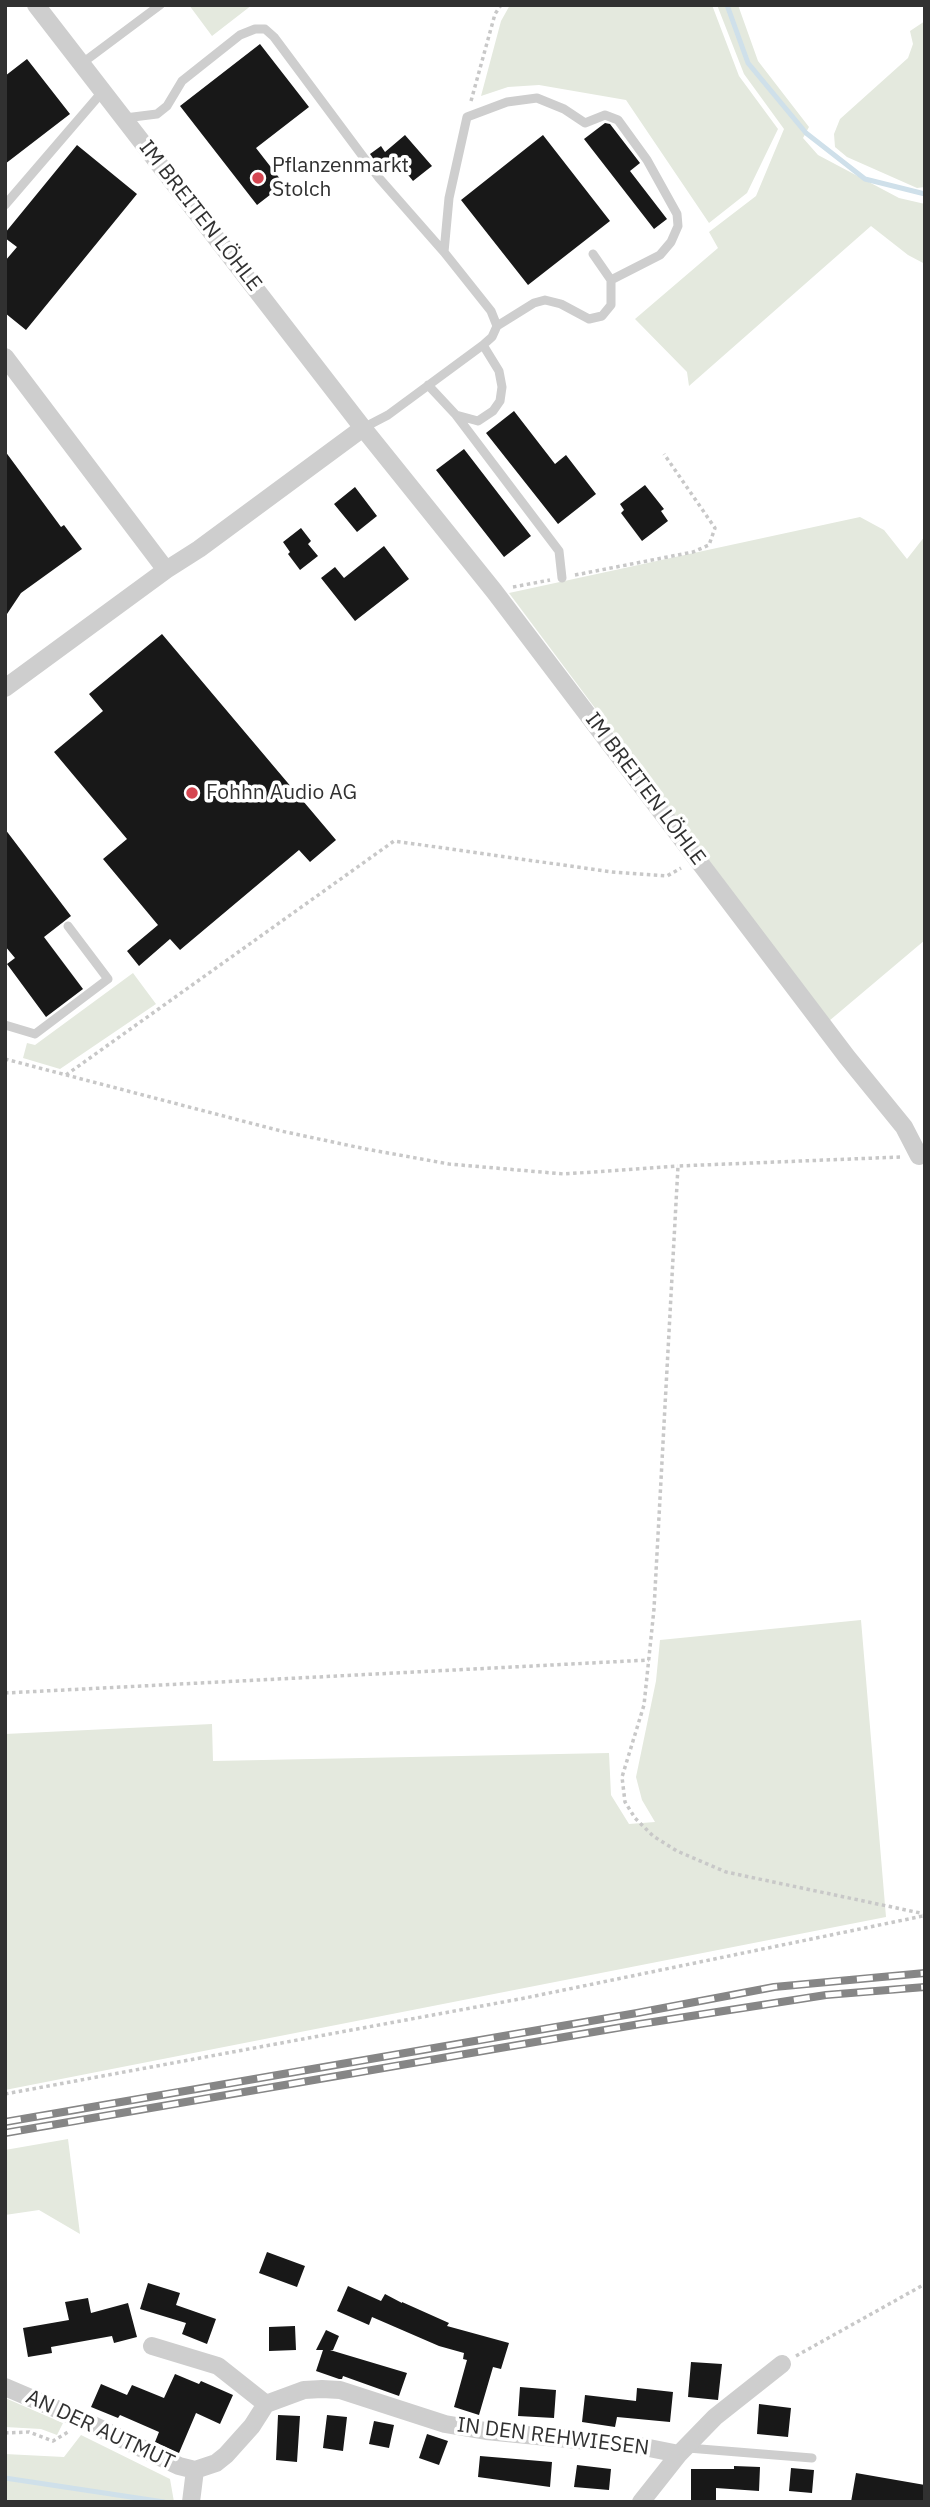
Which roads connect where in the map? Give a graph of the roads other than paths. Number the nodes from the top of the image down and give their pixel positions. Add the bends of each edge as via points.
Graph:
1 (36, 5) edge
2 (160, 5) edge
3 (81, 64) junction
4 (103, 91) junction
5 (125, 118) junction
6 (7, 197) edge
7 (444, 251) junction
8 (593, 254) dead end
9 (611, 280) junction
10 (497, 326) junction
11 (483, 345) junction
12 (5, 357) edge
13 (428, 385) junction
14 (456, 415) junction
15 (363, 428) junction
16 (166, 570) junction
17 (562, 578) road end
18 (8, 681) edge
19 (68, 926) dead end
20 (5, 1025) edge
21 (919, 1156) road end
22 (152, 2346) dead end
23 (782, 2364) road end
24 (5, 2387) edge
25 (266, 2404) junction
26 (682, 2451) junction
27 (812, 2458) dead end
28 (195, 2470) junction
29 (191, 2498) edge
30 (641, 2502) edge

1 - 3 street, IM BREITEN LÖHLE
2 - 3 lane
3 - 4 street, IM BREITEN LÖHLE
4 - 5 street, IM BREITEN LÖHLE
4 - 6 lane
5 - 7 lane via 156,114 167,106 182,80 240,34 265,29 379,178
5 - 15 street, IM BREITEN LÖHLE
7 - 9 lane via 449,198 467,117 507,102 537,98 585,123 605,115 618,120 647,160 677,215 678,226 660,255
7 - 10 lane
8 - 9 lane
9 - 10 lane via 611,305 602,317 589,319 545,300
10 - 11 lane
11 - 13 lane
11 - 14 lane via 499,371 500,401 478,421
12 - 16 street
13 - 14 lane
13 - 15 lane
14 - 17 lane via 559,551
15 - 16 street
15 - 21 street, IM BREITEN LÖHLE via 698,857 904,1127
16 - 18 street
19 - 20 lane via 108,979 35,1034
22 - 25 street via 218,2365
23 - 26 street, IN DEN REHWIESEN via 734,2401
24 - 28 street, AN DER AUTMUT
25 - 26 street, IN DEN REHWIESEN via 304,2390 340,2390 445,2424
25 - 28 street via 226,2455
26 - 27 lane
26 - 30 street, IN DEN REHWIESEN
28 - 29 street

